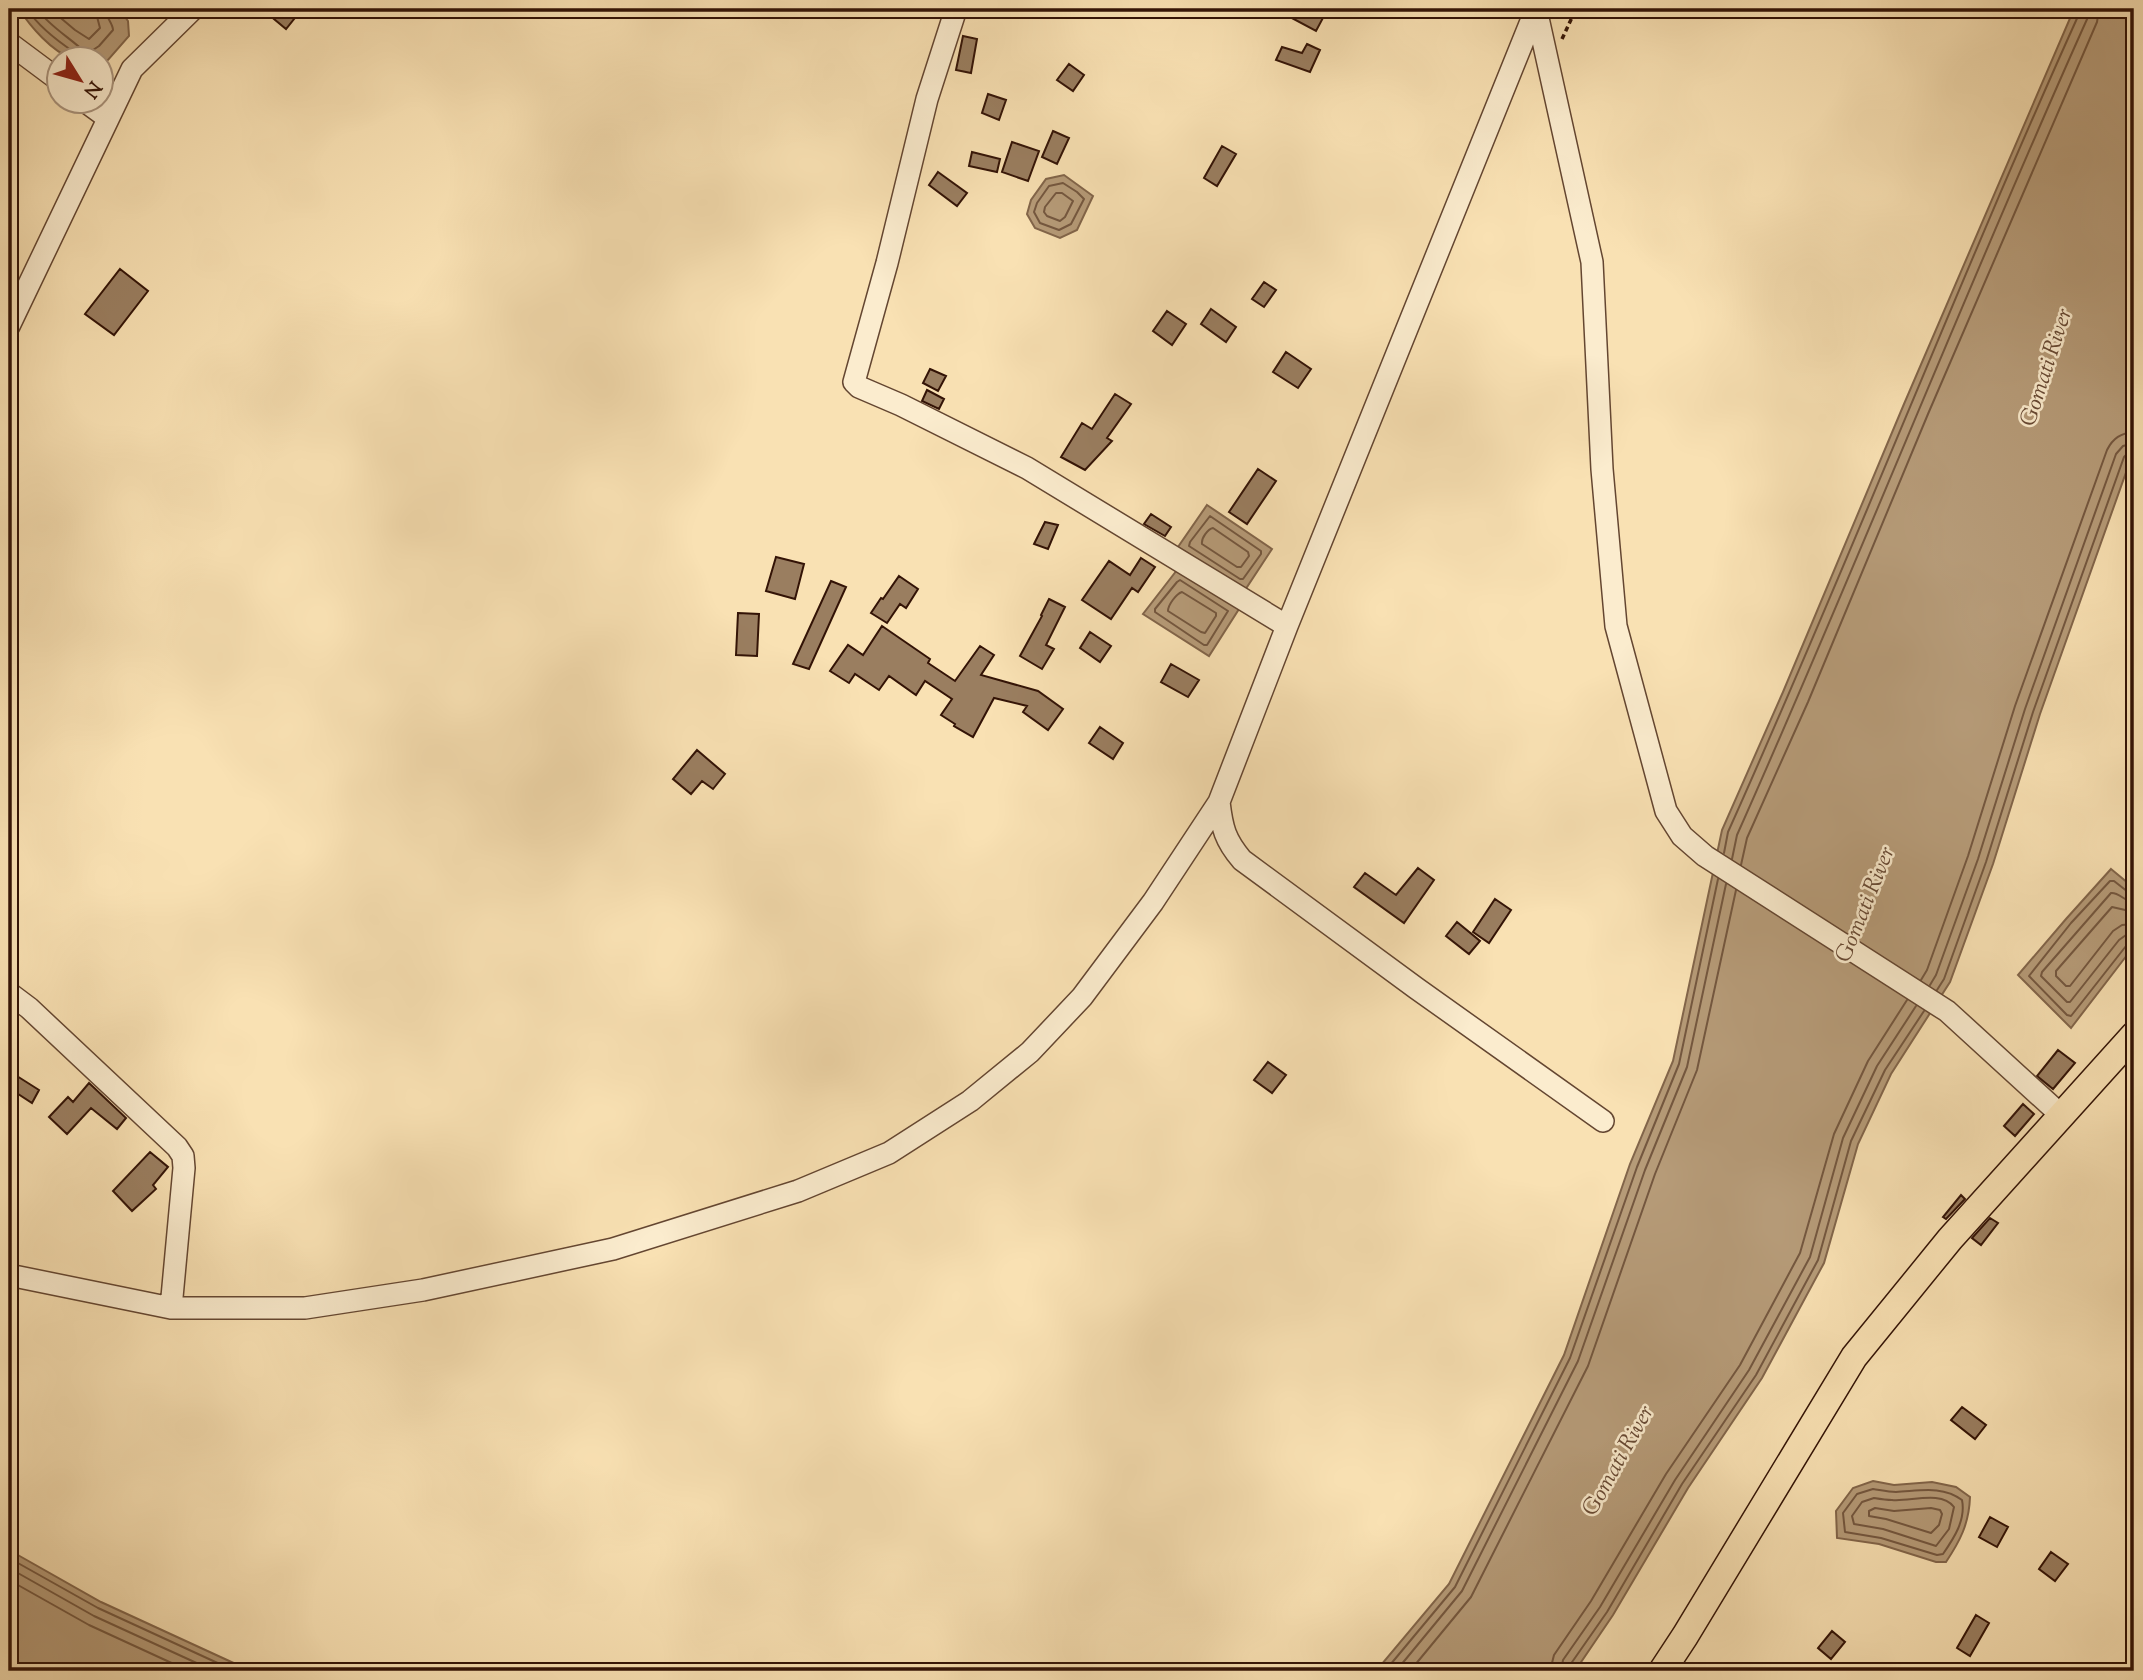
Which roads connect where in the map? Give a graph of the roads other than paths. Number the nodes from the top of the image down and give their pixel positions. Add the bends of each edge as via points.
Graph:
1 (193, 9) edge
2 (956, 9) edge
3 (1536, 9) edge
4 (9, 43) edge
5 (46, 71) edge
6 (105, 116) edge
7 (108, 118) junction
8 (9, 326) edge
9 (1287, 626) junction
10 (1219, 802) junction
11 (9, 993) edge
12 (2134, 1035) edge
13 (2062, 1116) junction
14 (1603, 1121) dead end
15 (9, 1275) edge
16 (172, 1308) junction
17 (1662, 1671) edge

1 - 7 street via 132,69
2 - 9 street via 927,99 854,382 1027,468
3 - 9 street
3 - 13 street via 1592,262 1602,469 1616,626 1666,811 1682,836 1705,856 1947,1011
4 - 5 street
6 - 7 street
7 - 8 street
9 - 10 street
10 - 14 street via 1223,830 1242,860
10 - 16 street via 1082,997 1030,1052 970,1101 889,1153 798,1191 613,1250 423,1290 305,1308
11 - 16 street via 183,1156
12 - 13 main road
13 - 17 main road via 1950,1239 1854,1357
15 - 16 street

